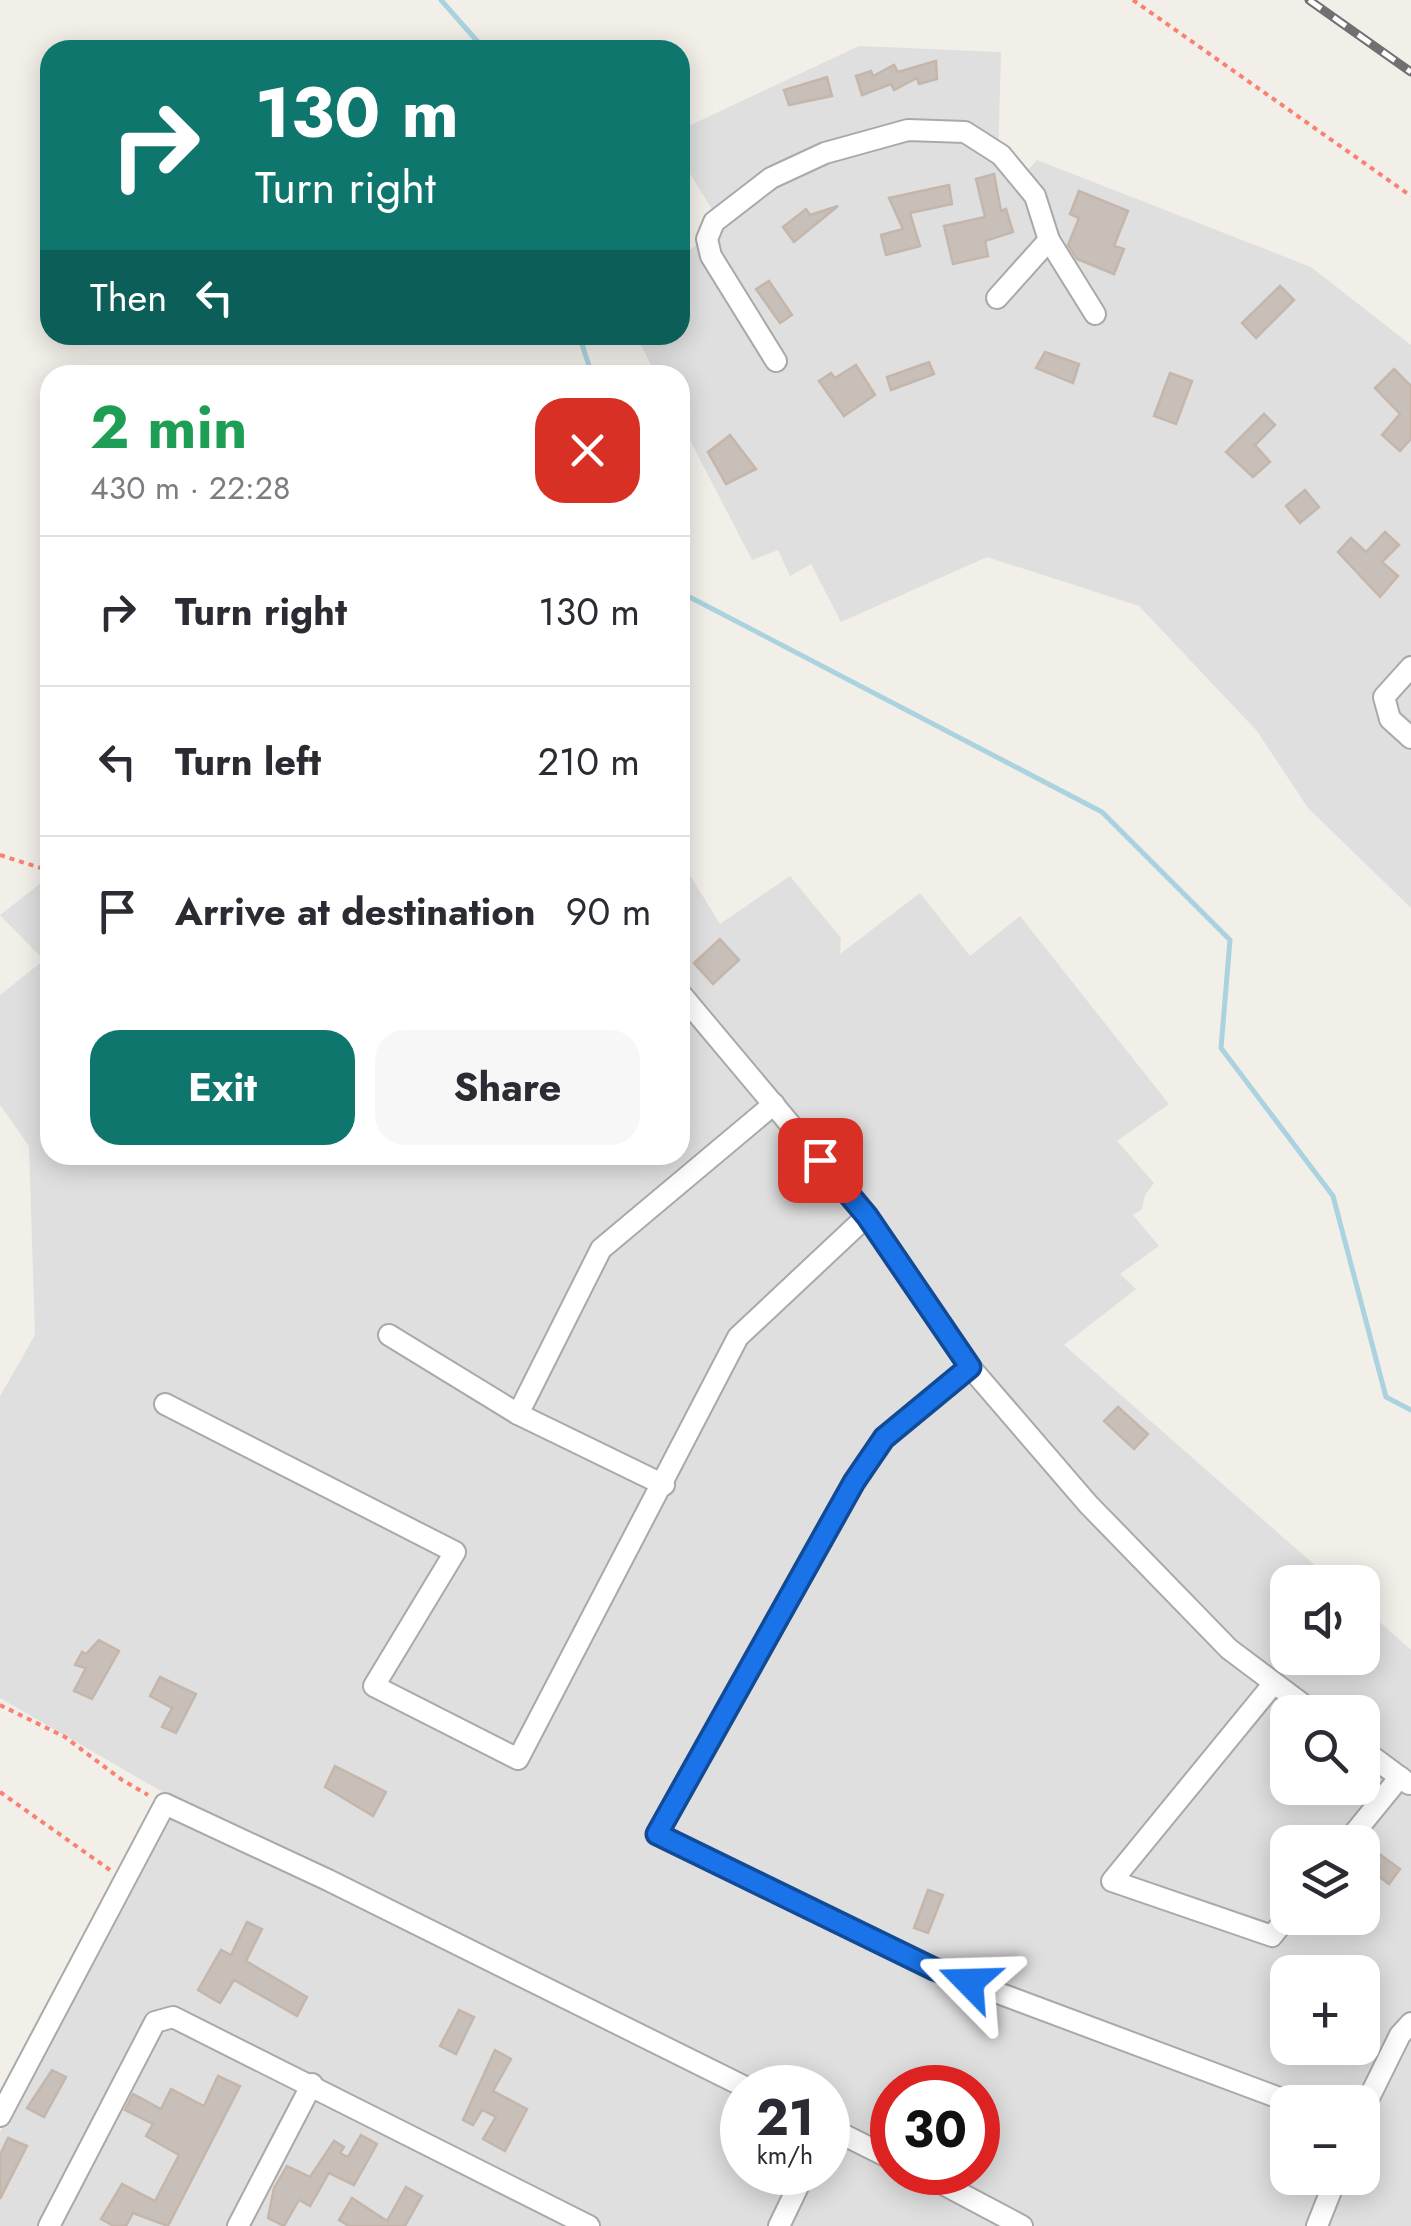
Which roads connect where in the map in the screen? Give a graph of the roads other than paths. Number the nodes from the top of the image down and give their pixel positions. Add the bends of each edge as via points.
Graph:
1 (1049, 240) junction
2 (997, 298) dead end
3 (1095, 314) dead end
4 (776, 361) dead end
5 (1411, 667) edge
6 (1411, 738) edge
7 (690, 1005) edge
8 (774, 1104) junction
9 (867, 1216) junction
10 (389, 1335) dead end
11 (970, 1367) junction
12 (165, 1404) dead end
13 (518, 1414) junction
14 (664, 1485) junction
15 (1274, 1683) junction
16 (1290, 1695) edge
17 (1380, 1762) edge
18 (1406, 1781) edge
19 (1363, 1825) edge
20 (1273, 1935) edge
21 (1411, 2023) edge
22 (720, 2075) edge
23 (312, 2084) junction
24 (1375, 2085) edge
25 (1270, 2095) edge
26 (0, 2116) edge
27 (794, 2195) edge
28 (963, 2195) edge
29 (1329, 2195) edge
30 (49, 2226) edge
31 (238, 2226) edge
32 (589, 2226) edge
33 (779, 2226) edge
34 (1022, 2226) edge
35 (1317, 2226) edge

1 - 2 street
1 - 3 street
1 - 4 street via 1035,196 1001,155 965,132 908,130 826,153 771,178 714,222 707,239
5 - 6 street via 1384,697 1390,719
7 - 8 street
8 - 9 street
8 - 13 street via 601,1249
9 - 11 street
9 - 14 street via 738,1337
10 - 13 street
11 - 15 street via 1088,1504 1229,1649
11 - 25 street via 884,1438 854,1482 657,1834 934,1969
12 - 14 street via 456,1552 374,1686 518,1759
13 - 14 street
15 - 16 street
15 - 20 street via 1112,1880
17 - 18 street
18 - 19 street
21 - 24 street
22 - 26 street via 165,1804
23 - 30 street via 173,2017 155,2022
23 - 31 street
23 - 32 street
27 - 33 street
28 - 34 street
29 - 35 street

